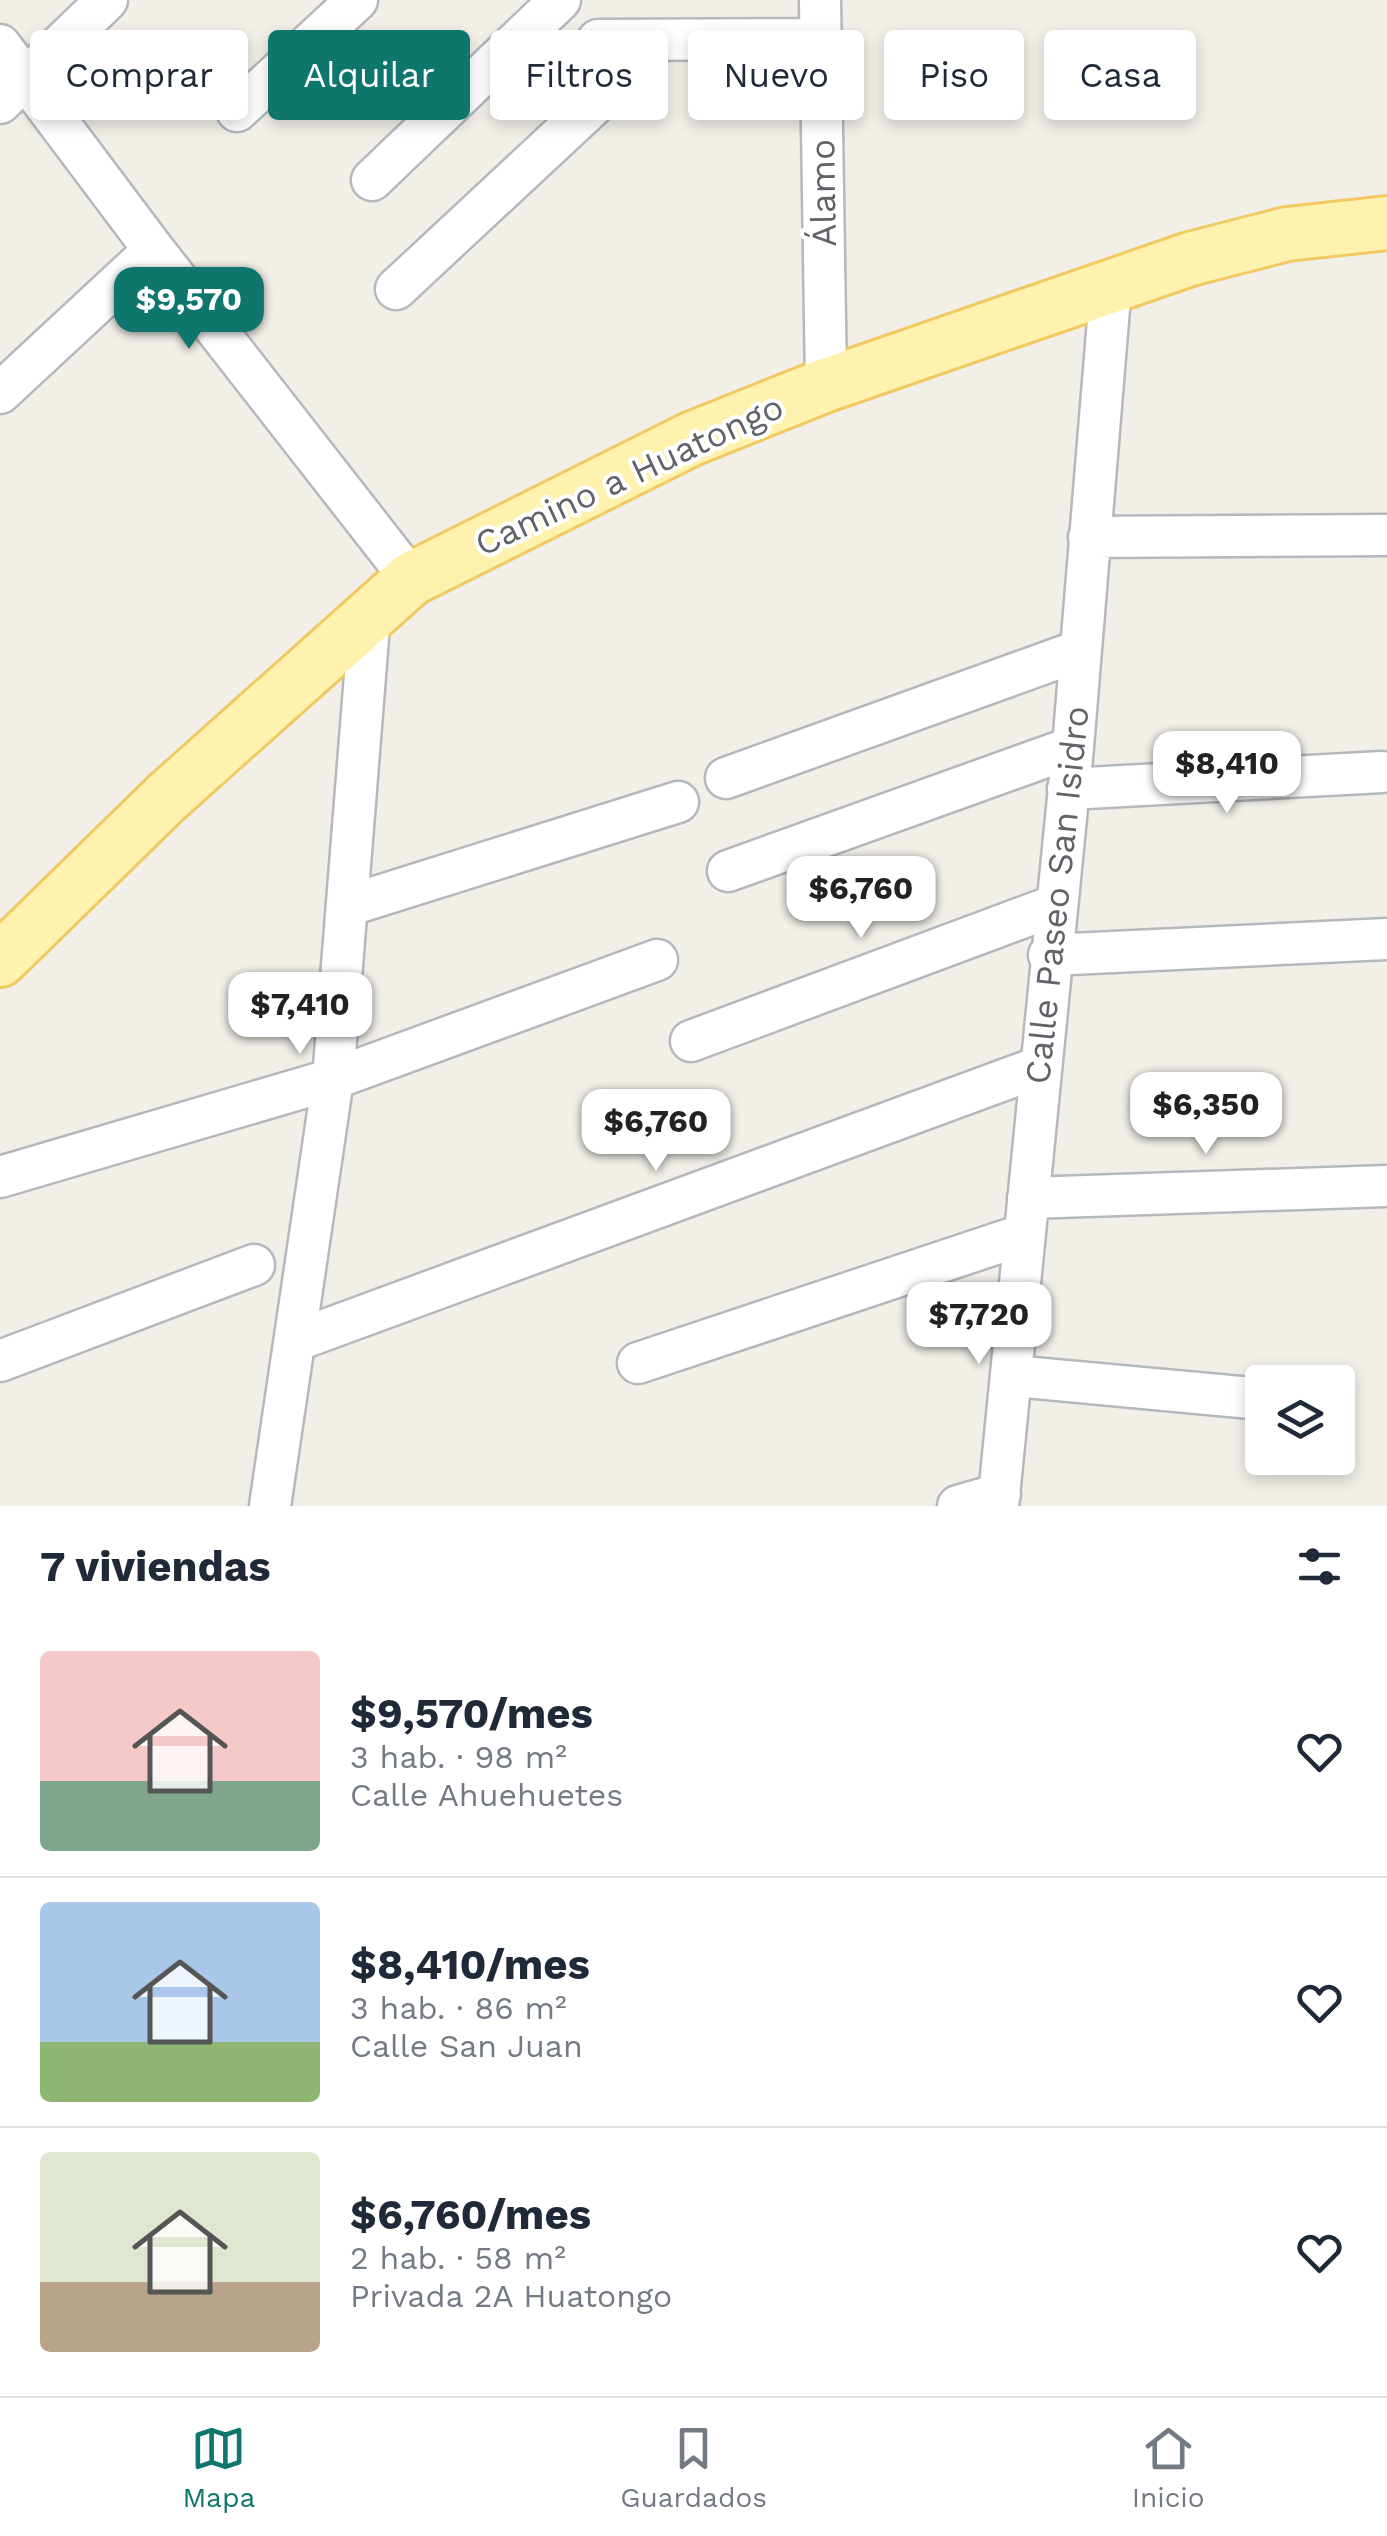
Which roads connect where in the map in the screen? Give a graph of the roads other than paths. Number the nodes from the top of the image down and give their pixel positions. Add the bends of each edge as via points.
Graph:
1 (107, 0) edge
2 (357, 0) edge
3 (560, 0) edge
4 (570, 0) edge
5 (821, 20) edge
6 (591, 30) edge
7 (668, 34) edge
8 (0, 45) edge
9 (13, 91) edge
10 (248, 101) edge
11 (601, 120) edge
12 (372, 180) dead end
13 (1387, 223) edge
14 (154, 250) junction
15 (1111, 284) junction
16 (396, 289) dead end
17 (826, 385) junction
18 (0, 393) edge
19 (1387, 535) edge
20 (1088, 536) junction
21 (411, 580) junction
22 (370, 614) junction
23 (1081, 650) junction
24 (1072, 747) junction
25 (1382, 772) dead end
26 (726, 778) dead end
27 (1068, 789) junction
28 (678, 802) dead end
29 (728, 871) dead end
30 (350, 905) junction
31 (1056, 906) junction
32 (1387, 939) edge
33 (1050, 955) junction
34 (0, 960) edge
35 (657, 960) dead end
36 (692, 1041) dead end
37 (1039, 1067) junction
38 (332, 1079) junction
39 (0, 1177) edge
40 (1387, 1186) edge
41 (1026, 1216) junction
42 (254, 1266) dead end
43 (296, 1341) junction
44 (0, 1361) edge
45 (638, 1363) dead end
46 (1013, 1376) junction
47 (1245, 1397) edge
48 (999, 1500) edge
49 (270, 1506) edge
50 (958, 1506) edge

1 - 9 street
2 - 10 street
3 - 12 street
4 - 6 street
5 - 7 street
5 - 17 street, Álamo
8 - 9 street
9 - 14 street
11 - 16 street
13 - 15 main road, Camino a Huatongo via 1287,234
14 - 18 street
14 - 21 street
15 - 17 main road, Camino a Huatongo
15 - 20 street, Calle Paseo San Isidro
17 - 21 main road, Camino a Huatongo via 690,439
19 - 20 street
20 - 23 street, Calle Paseo San Isidro
21 - 22 main road, Camino a Huatongo
22 - 30 street
22 - 34 main road, Camino a Huatongo via 166,796
23 - 24 street, Calle Paseo San Isidro
23 - 26 street
24 - 27 street, Calle Paseo San Isidro
24 - 29 street
25 - 27 street
27 - 31 street, Calle Paseo San Isidro
28 - 30 street
30 - 38 street
31 - 33 street, Calle Paseo San Isidro
31 - 36 street
32 - 33 street
33 - 37 street, Calle Paseo San Isidro
35 - 38 street
37 - 41 street, Calle Paseo San Isidro
37 - 43 street
38 - 39 street
38 - 43 street
40 - 41 street
41 - 45 street
41 - 46 street, Calle Paseo San Isidro
42 - 44 street
43 - 49 street
46 - 47 street
46 - 48 street, Calle Paseo San Isidro
48 - 50 street

